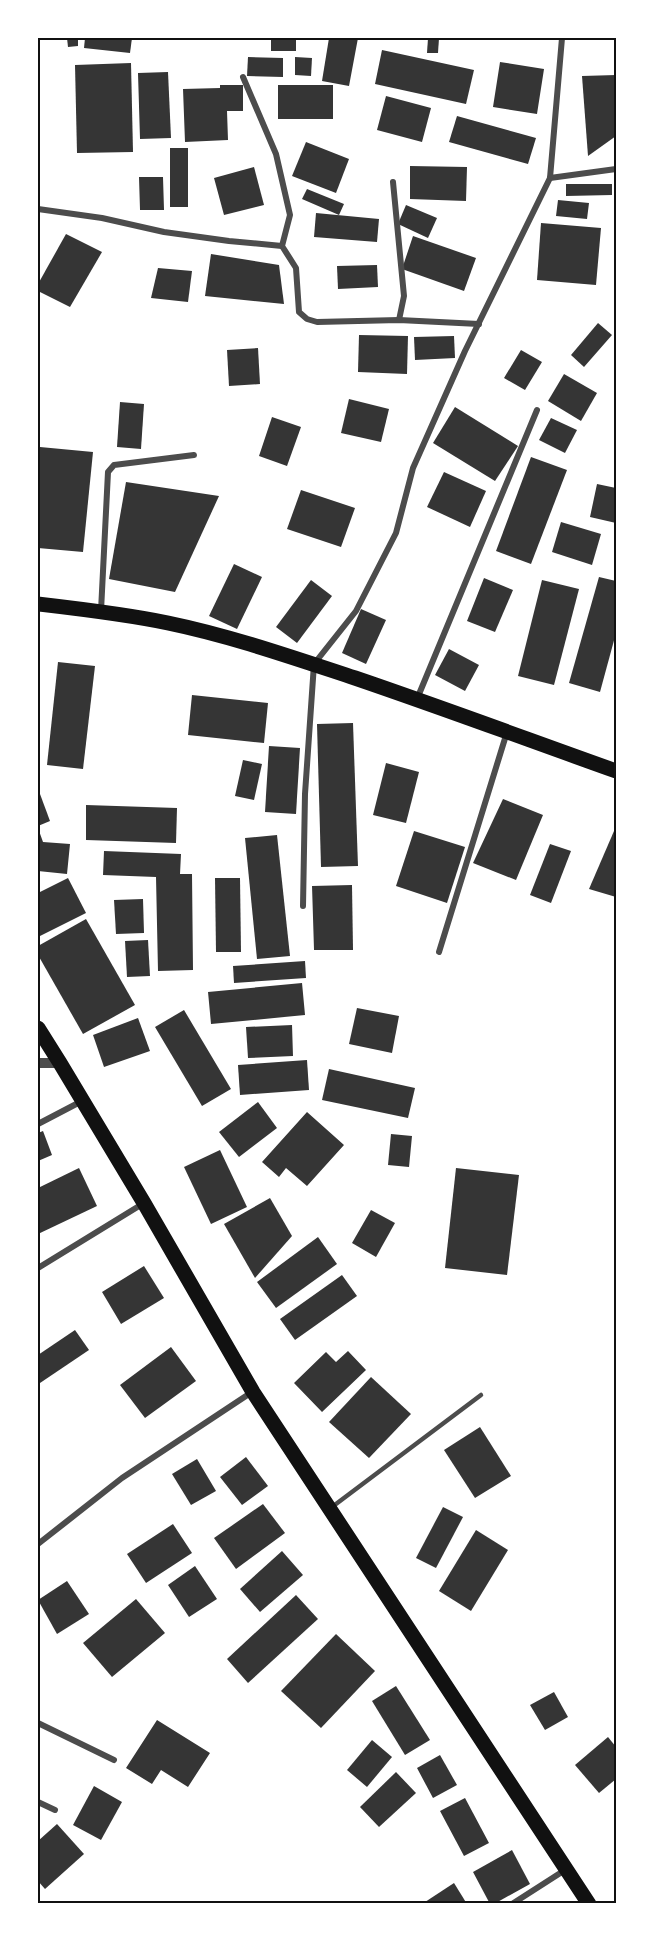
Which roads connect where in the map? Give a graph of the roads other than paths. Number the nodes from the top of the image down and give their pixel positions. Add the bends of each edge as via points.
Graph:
1 (562, 38) edge
2 (243, 77) dead end
3 (616, 169) edge
4 (550, 178) junction
5 (393, 182) dead end
6 (38, 209) edge
7 (282, 246) junction
8 (399, 320) junction
9 (479, 324) junction
10 (537, 410) dead end
11 (194, 455) dead end
12 (38, 604) edge
13 (101, 612) junction
14 (314, 664) junction
15 (417, 699) junction
16 (507, 732) junction
17 (616, 771) edge
18 (303, 906) dead end
19 (439, 952) dead end
20 (38, 1028) edge
21 (38, 1063) edge
22 (60, 1063) junction
23 (83, 1100) junction
24 (38, 1124) edge
25 (144, 1203) junction
26 (38, 1268) edge
27 (253, 1392) junction
28 (482, 1395) dead end
29 (330, 1509) junction
30 (38, 1544) edge
31 (38, 1723) edge
32 (114, 1760) dead end
33 (38, 1802) edge
34 (55, 1810) dead end
35 (567, 1869) junction
36 (512, 1904) edge
37 (589, 1904) edge

1 - 4 street
2 - 7 street via 276,154 290,215
3 - 4 street
4 - 9 street
5 - 8 street via 404,296
6 - 7 street via 229,242
7 - 8 street via 296,268 299,312 307,319
8 - 9 street
9 - 14 street via 414,468 396,533 356,611
10 - 15 street
11 - 13 street via 114,465 108,472
12 - 13 main road
13 - 14 main road via 169,624
14 - 15 main road
14 - 18 street via 305,794
15 - 16 main road
16 - 17 main road
16 - 19 street
20 - 22 main road
21 - 22 street
22 - 23 main road
23 - 24 street
23 - 25 main road
25 - 26 street
25 - 27 main road
27 - 29 main road
27 - 30 street via 122,1478
28 - 29 lane
29 - 35 main road
31 - 32 street
33 - 34 street
35 - 36 street
35 - 37 main road

